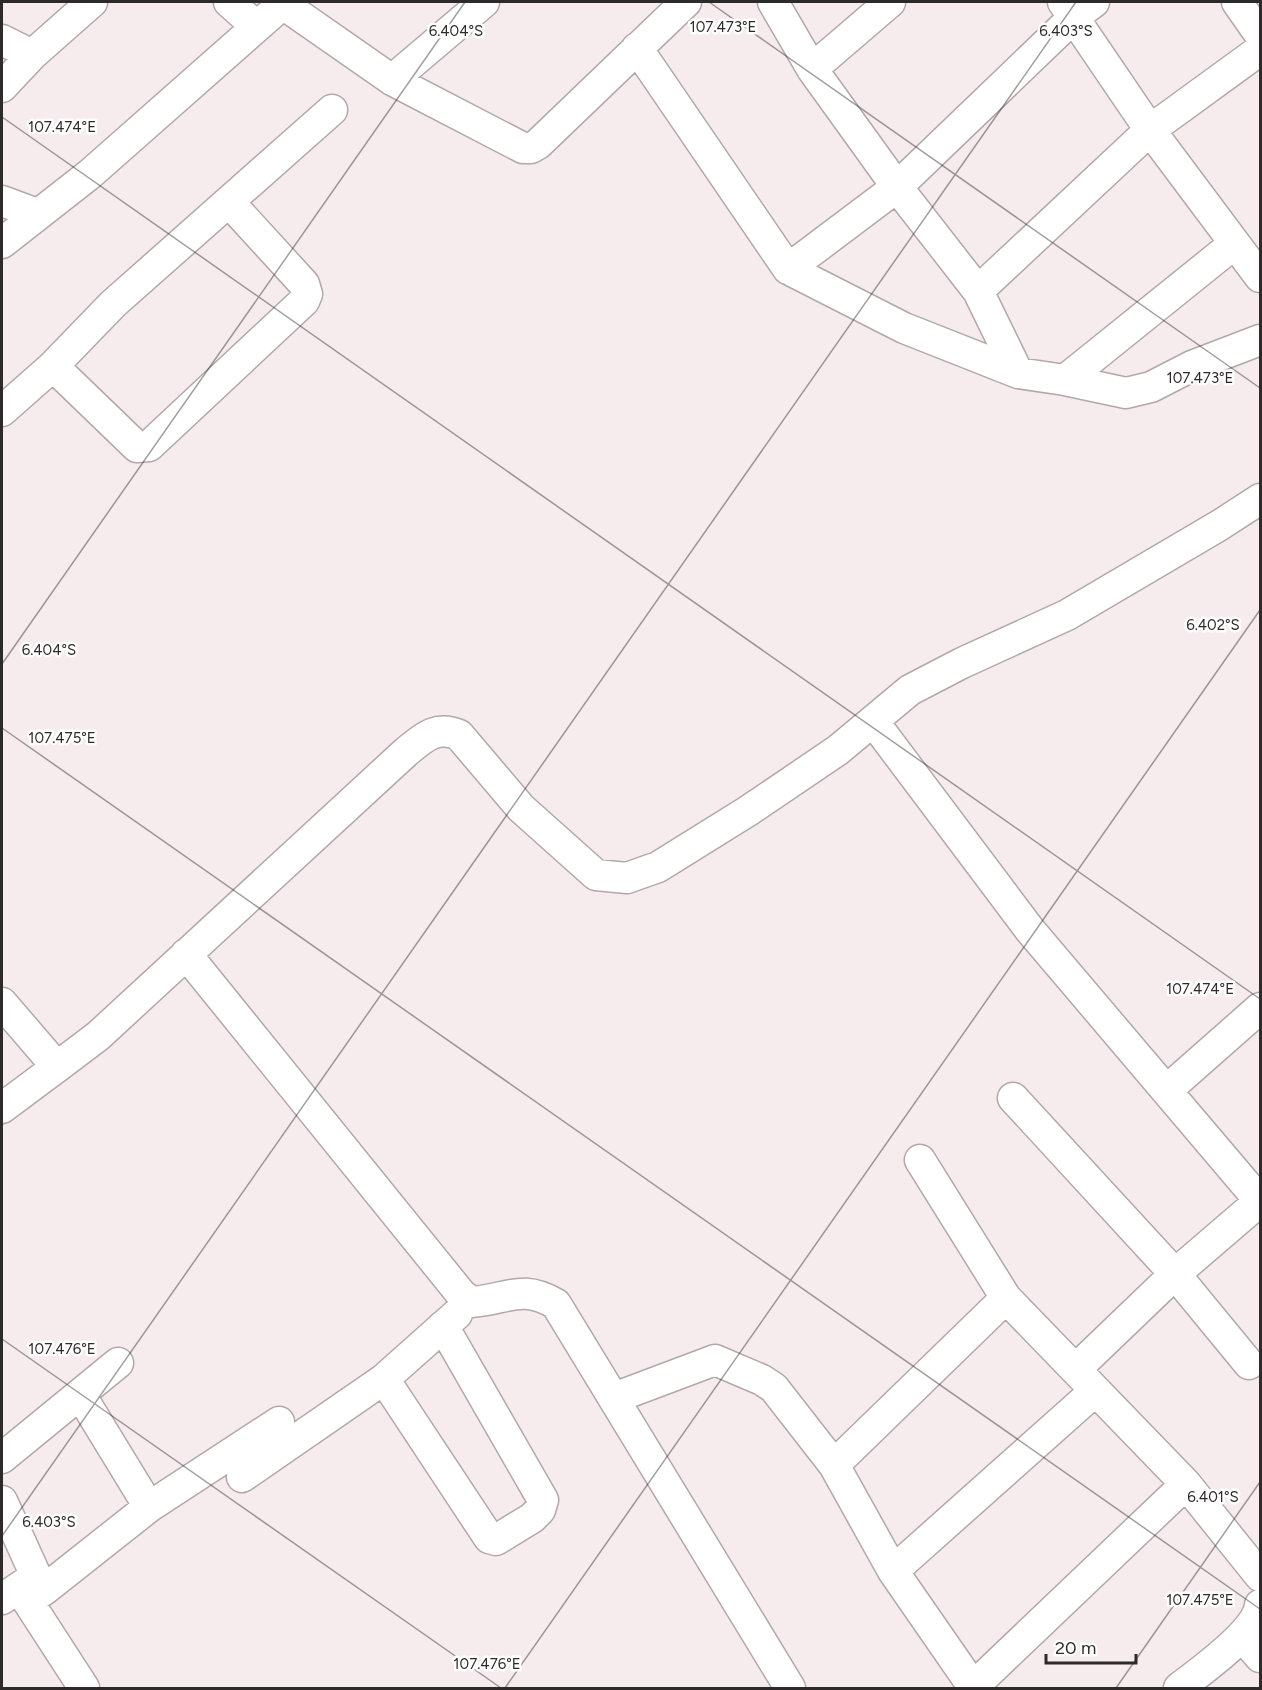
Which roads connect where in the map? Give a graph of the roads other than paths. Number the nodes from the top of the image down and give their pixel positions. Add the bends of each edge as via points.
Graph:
1 (92, 2) edge
2 (229, 2) edge
3 (283, 2) edge
4 (484, 2) edge
5 (686, 2) edge
6 (773, 2) edge
7 (890, 2) edge
8 (1237, 2) edge
9 (1077, 7) edge
10 (256, 26) junction
11 (1260, 35) edge
12 (2, 40) edge
13 (637, 48) junction
14 (1260, 50) edge
15 (32, 55) junction
16 (812, 69) junction
17 (392, 80) junction
18 (2, 87) edge
19 (332, 110) dead end
20 (1150, 130) junction
21 (897, 187) junction
22 (2, 201) edge
23 (228, 202) junction
24 (37, 214) junction
25 (2, 243) edge
26 (1234, 244) junction
27 (788, 269) junction
28 (1260, 277) edge
29 (978, 291) junction
30 (1260, 340) edge
31 (53, 366) junction
32 (1018, 373) junction
33 (1065, 380) junction
34 (2, 411) edge
35 (1260, 499) edge
36 (873, 720) junction
37 (186, 954) junction
38 (2, 1003) edge
39 (1260, 1008) edge
40 (57, 1067) junction
41 (1167, 1090) junction
42 (1013, 1098) dead end
43 (2, 1108) edge
44 (920, 1160) dead end
45 (1260, 1201) edge
46 (1175, 1274) junction
47 (1006, 1298) junction
48 (471, 1302) junction
49 (443, 1326) junction
50 (118, 1364) dead end
51 (1249, 1364) dead end
52 (1076, 1369) junction
53 (384, 1379) junction
54 (1095, 1391) junction
55 (80, 1394) junction
56 (615, 1398) junction
57 (279, 1422) dead end
58 (2, 1458) edge
59 (834, 1465) junction
60 (242, 1477) dead end
61 (1186, 1484) junction
62 (2, 1501) edge
63 (149, 1507) junction
64 (893, 1571) junction
65 (1260, 1576) edge
66 (40, 1583) junction
67 (2, 1599) edge
68 (1260, 1605) edge
69 (1251, 1646) edge
70 (80, 1687) edge
71 (974, 1688) edge
72 (790, 1689) edge
73 (1179, 1689) edge

1 - 15 street
2 - 10 street
3 - 10 street
3 - 17 street
4 - 17 street
5 - 13 street
6 - 16 street
7 - 16 street
8 - 11 street
9 - 20 street
9 - 21 street
10 - 24 street via 90,174
12 - 15 street
13 - 17 street via 531,148 523,148
13 - 27 street
14 - 20 street
15 - 18 street
16 - 21 street
19 - 23 street
20 - 26 street
20 - 29 street
21 - 27 street
21 - 29 street
22 - 24 street
23 - 31 street via 113,304
23 - 31 street via 304,284 304,301 149,446 136,447
24 - 25 street
26 - 28 street
26 - 33 street
27 - 32 street via 904,328
29 - 32 street
30 - 33 street via 1192,366 1151,387 1126,393
31 - 34 street
32 - 33 street
35 - 36 street via 1067,615 910,690
36 - 37 street via 838,750 748,811 658,867 627,878 596,875 520,808 459,735 437,731 406,752
36 - 41 street via 1029,930
37 - 40 street via 98,1036
37 - 48 street
38 - 40 street
39 - 41 street
40 - 43 street
41 - 45 street
42 - 46 street
44 - 47 street
45 - 46 street
46 - 51 street
46 - 52 street
47 - 52 street
47 - 59 street
48 - 49 street
48 - 56 street via 524,1292 556,1304
49 - 53 street
49 - 53 street via 543,1500 540,1510 496,1540 489,1538
50 - 55 street
52 - 54 street
53 - 60 street
54 - 61 street
54 - 64 street
55 - 58 street
55 - 63 street
56 - 59 street via 716,1360 774,1388
56 - 72 street
57 - 63 street
59 - 64 street
61 - 65 street
61 - 71 street
62 - 66 street
63 - 66 street
64 - 71 street
66 - 67 street
66 - 70 street via 27,1600
68 - 69 street
69 - 73 street

